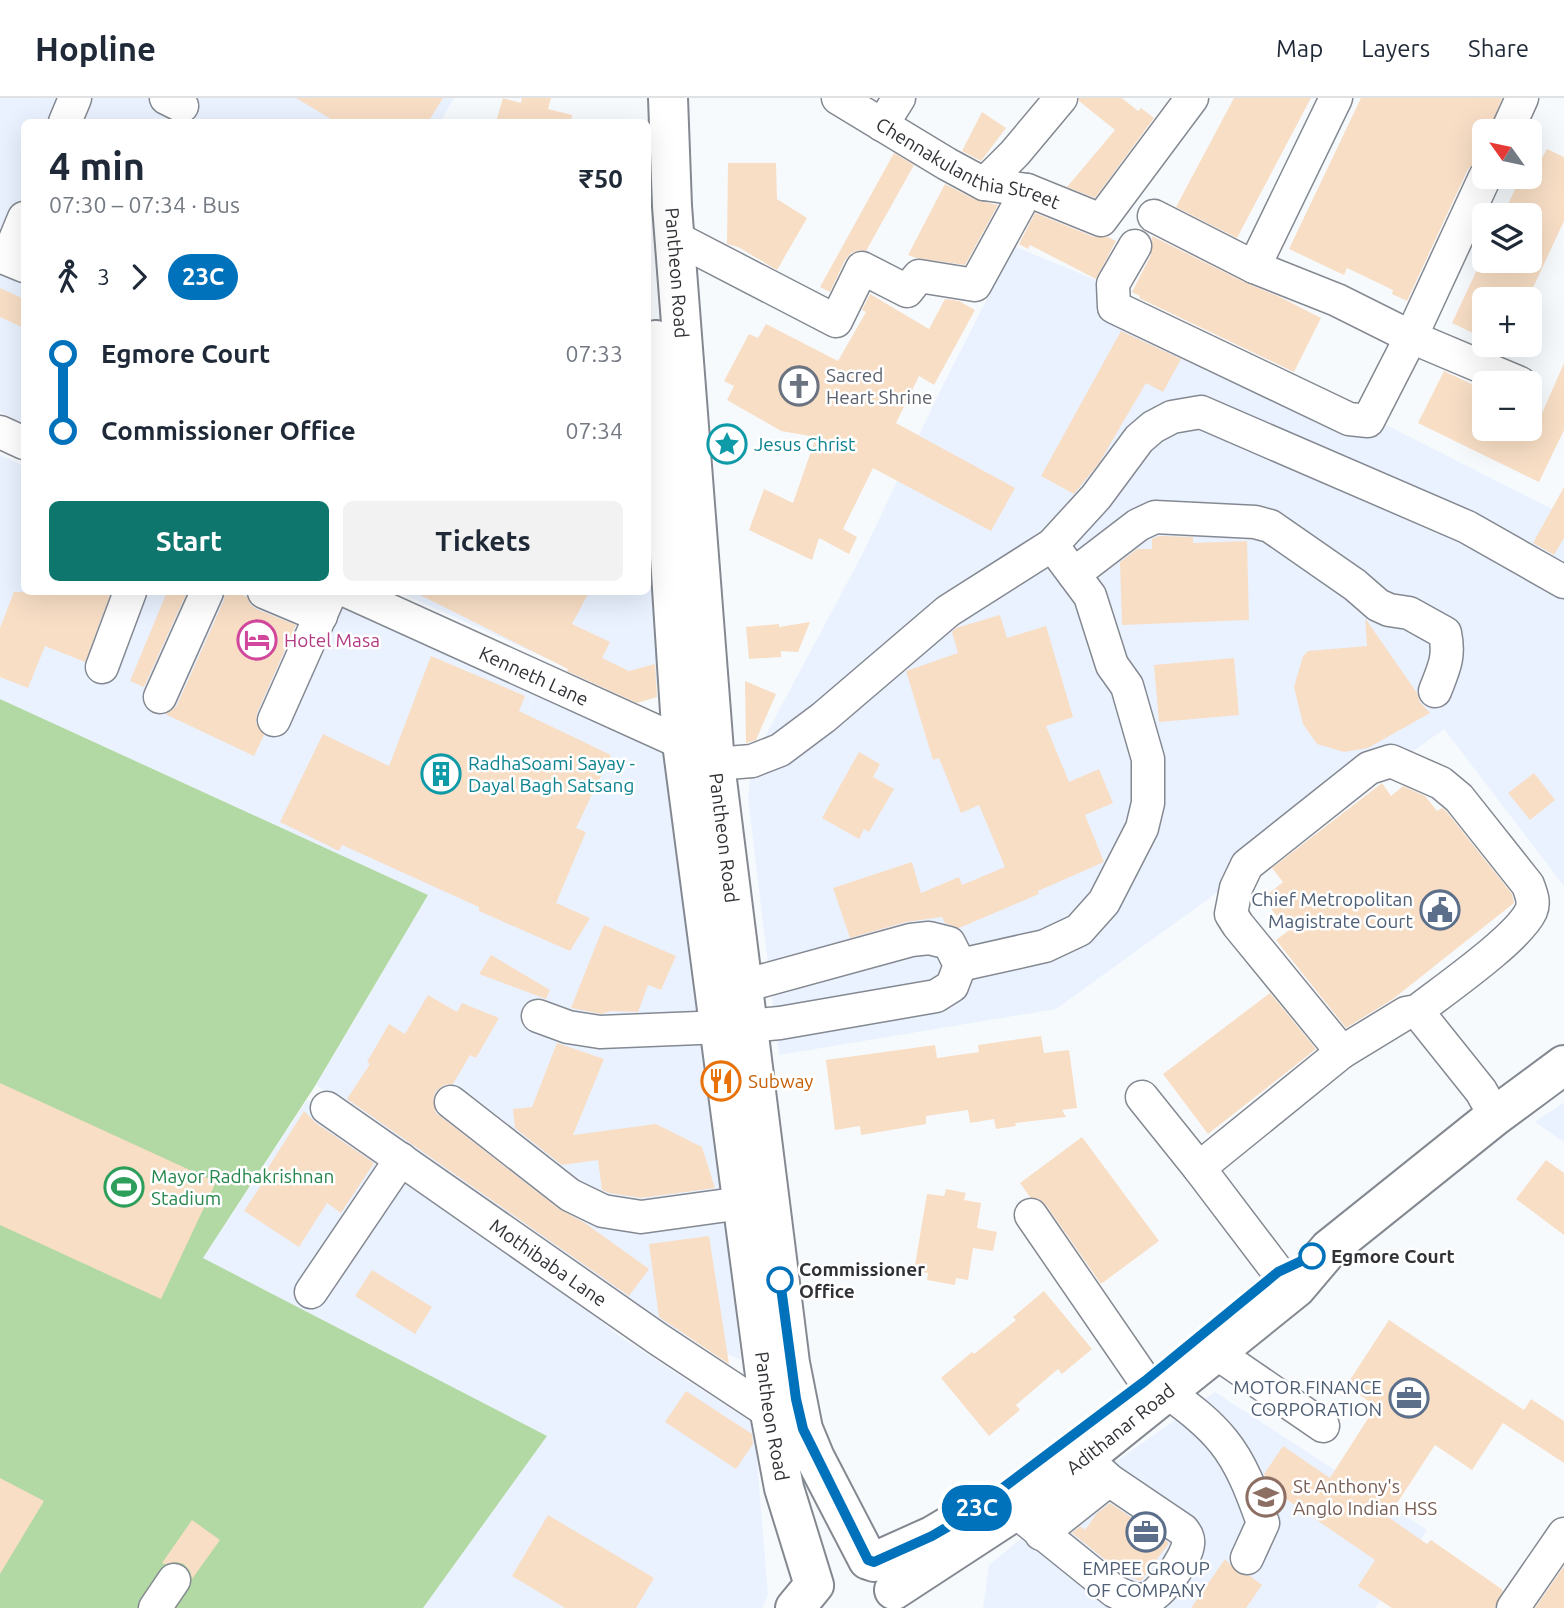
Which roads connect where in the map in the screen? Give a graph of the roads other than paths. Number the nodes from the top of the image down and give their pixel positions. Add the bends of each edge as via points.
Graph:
1 (75, 98) edge
2 (643, 98) edge
3 (668, 98) edge
4 (838, 98) edge
5 (899, 98) edge
6 (1061, 98) edge
7 (1192, 98) edge
8 (1336, 98) edge
9 (1522, 98) edge
10 (66, 119) edge
11 (644, 119) edge
12 (1512, 119) edge
13 (882, 125) junction
14 (984, 184) junction
15 (1480, 189) edge
16 (1027, 190) junction
17 (1154, 216) dead end
18 (21, 226) edge
19 (674, 237) junction
20 (1135, 246) dead end
21 (651, 248) edge
22 (21, 265) edge
23 (1254, 267) junction
24 (1411, 337) junction
25 (1492, 371) edge
26 (0, 432) edge
27 (21, 442) edge
28 (1052, 545) junction
29 (1074, 574) junction
30 (1564, 582) edge
31 (129, 595) edge
32 (206, 595) edge
33 (280, 595) edge
34 (356, 595) edge
35 (326, 604) edge
36 (102, 667) dead end
37 (1435, 691) dead end
38 (160, 697) dead end
39 (274, 720) dead end
40 (681, 743) junction
41 (715, 764) junction
42 (960, 965) junction
43 (743, 986) junction
44 (1418, 1011) junction
45 (538, 1016) dead end
46 (733, 1026) junction
47 (1342, 1052) junction
48 (1564, 1065) edge
49 (1142, 1097) dead end
50 (451, 1102) dead end
51 (327, 1108) dead end
52 (1495, 1116) junction
53 (401, 1159) junction
54 (1199, 1168) junction
55 (743, 1203) junction
56 (1031, 1215) dead end
57 (1329, 1249) junction
58 (1278, 1272) junction
59 (311, 1292) dead end
60 (1215, 1352) junction
61 (1155, 1386) junction
62 (770, 1413) junction
63 (1323, 1426) dead end
64 (1096, 1469) junction
65 (1028, 1523) junction
66 (1564, 1534) edge
67 (1247, 1558) dead end
68 (174, 1580) dead end
69 (882, 1580) edge
70 (807, 1600) edge
71 (155, 1608) edge
72 (1513, 1608) edge

1 - 10 street
2 - 11 main road
3 - 19 main road, Pantheon Road
4 - 13 street, Chennakulanthia Street
5 - 13 street
6 - 14 street
7 - 16 street, Chennakulanthia Street via 1101,220
8 - 23 street
9 - 12 street
13 - 14 street, Chennakulanthia Street
14 - 16 street, Chennakulanthia Street
15 - 24 street
16 - 19 street via 975,285 919,276 907,290 862,268 836,321
17 - 23 street
18 - 22 street via 8,259
19 - 41 main road, Pantheon Road
20 - 24 street via 1113,284 1114,307 1349,419 1368,421
21 - 40 main road, Pantheon Road
23 - 24 street via 1337,300
24 - 25 street
26 - 27 street
28 - 29 street
28 - 30 street via 1096,497 1139,439 1172,417 1201,412 1467,527
28 - 41 street via 948,611 780,750 752,761
29 - 37 street via 1155,517 1270,526 1378,605 1409,613 1445,633 1446,664
29 - 42 street via 1090,596 1112,665 1127,686 1148,760 1148,803 1142,828 1104,902 1079,930 1045,946
31 - 36 street
32 - 38 street
33 - 35 street
34 - 40 street, Kenneth Lane
35 - 39 street
40 - 41 street, Kenneth Lane
40 - 46 main road, Pantheon Road
41 - 43 main road, Pantheon Road
42 - 43 street via 949,943 929,938
42 - 46 street via 952,986 936,996 780,1023
43 - 46 main road, Pantheon Road
44 - 47 street via 1406,1013
44 - 47 street via 1520,929 1533,899 1528,885 1459,798 1441,783 1391,761 1368,768 1247,865 1232,902 1231,914 1238,925
44 - 52 street
45 - 46 street via 600,1032
46 - 55 main road, Pantheon Road
46 - 69 main road, Pantheon Road via 803,1429
47 - 54 street
48 - 52 main road, Adithanar Road
49 - 54 street
50 - 55 street via 570,1195 603,1211 641,1217
51 - 53 street, Mothibaba Lane
52 - 57 main road, Adithanar Road
53 - 59 street
53 - 62 street, Mothibaba Lane
54 - 58 street
55 - 62 main road, Pantheon Road
56 - 61 street
57 - 58 main road, Adithanar Road
57 - 60 main road, Adithanar Road via 1296,1288
58 - 61 main road, Adithanar Road
60 - 61 main road, Adithanar Road
60 - 63 street
61 - 64 main road, Adithanar Road
61 - 67 street via 1196,1414 1234,1456 1263,1523
61 - 69 main road, Adithanar Road via 932,1536
62 - 70 main road, Pantheon Road
64 - 65 main road, Adithanar Road
64 - 65 street via 1187,1536 1184,1555 1154,1596 1133,1599 1114,1591
65 - 69 main road, Adithanar Road
66 - 72 street
68 - 71 street
69 - 70 main road via 855,1557 842,1558 820,1573

